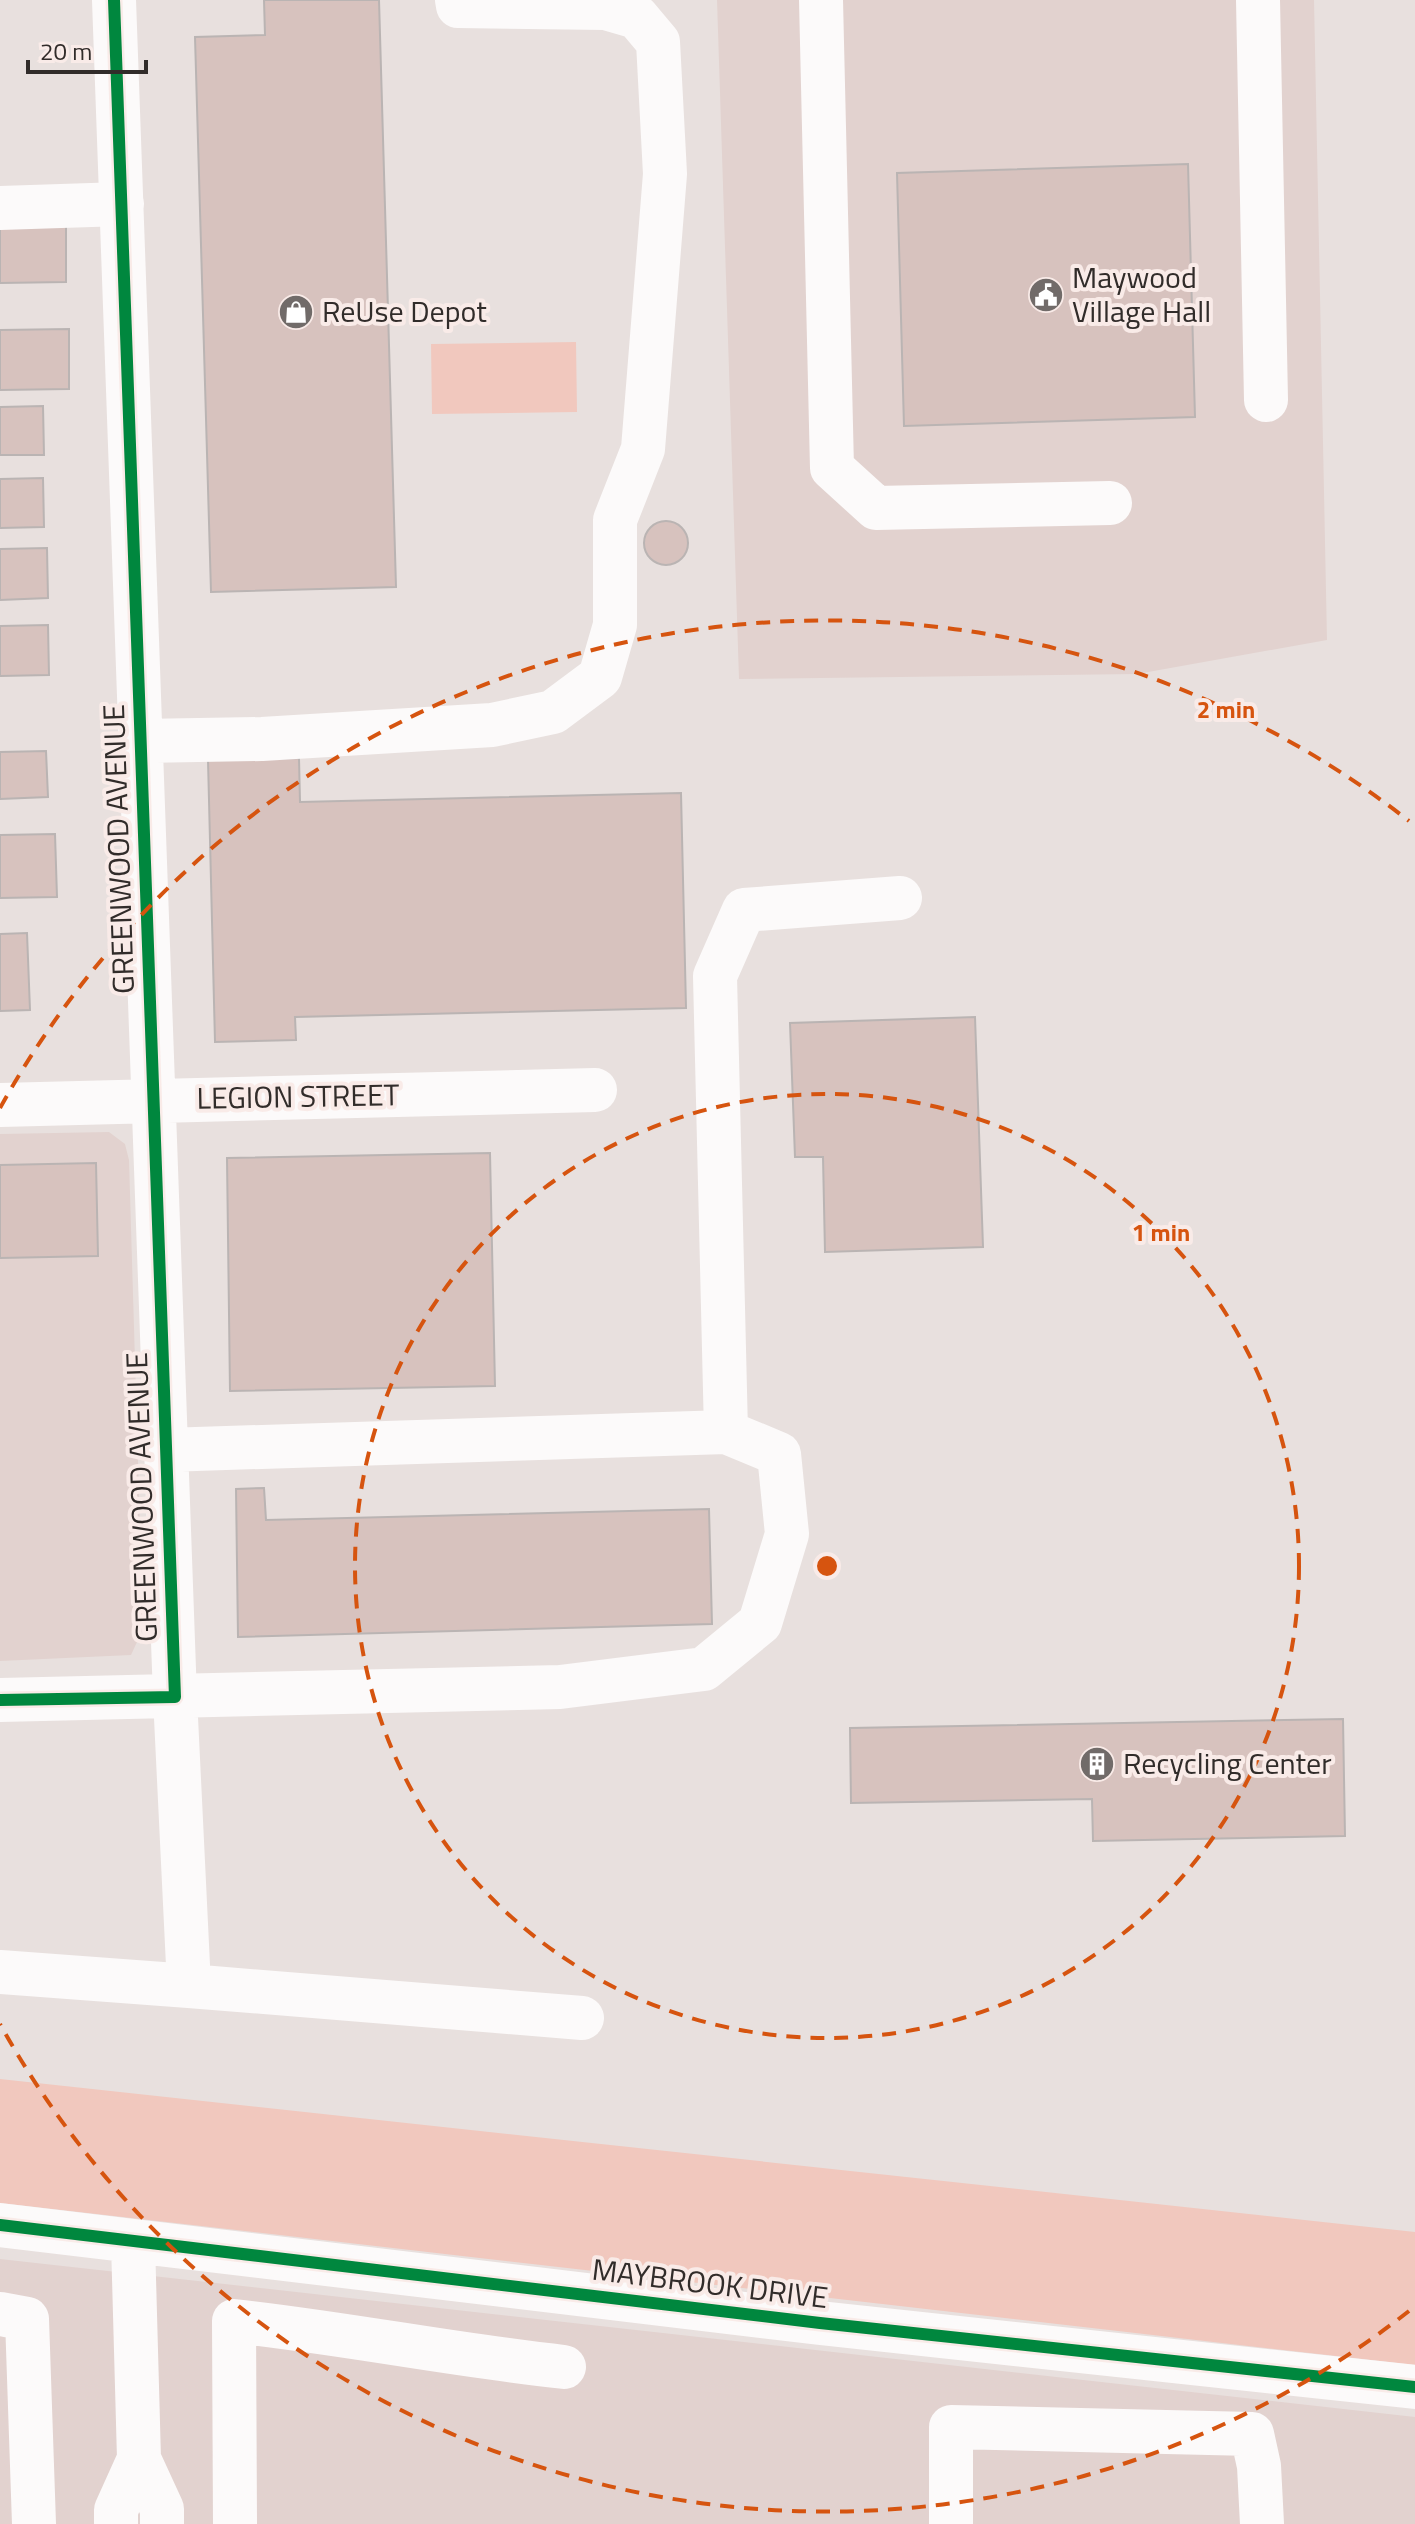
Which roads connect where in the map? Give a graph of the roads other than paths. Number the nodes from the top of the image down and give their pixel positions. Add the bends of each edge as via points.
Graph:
1 (114, 0) edge
2 (457, 0) edge
3 (821, 0) edge
4 (1258, 0) edge
5 (122, 204) junction
6 (0, 208) edge
7 (1266, 400) dead end
8 (1110, 503) dead end
9 (141, 741) junction
10 (900, 898) dead end
11 (595, 1090) dead end
12 (154, 1100) junction
13 (0, 1105) edge
14 (726, 1432) junction
15 (166, 1450) junction
16 (175, 1697) junction
17 (0, 1700) edge
18 (0, 1972) edge
19 (189, 1986) junction
20 (582, 2018) dead end
21 (0, 2225) edge
22 (133, 2242) junction
23 (0, 2314) edge
24 (564, 2367) dead end
25 (1415, 2387) edge
26 (139, 2459) junction
27 (34, 2524) edge
28 (116, 2524) edge
29 (162, 2524) edge
30 (235, 2524) edge
31 (951, 2524) edge
32 (1262, 2524) edge

1 - 5 street, GREENWOOD AVENUE
2 - 9 street via 458,6 606,8 637,17 658,42 665,174 643,449 615,520 615,625 600,677 553,712 492,725
3 - 8 street via 832,468 876,508
4 - 7 street
5 - 6 street
5 - 9 street, GREENWOOD AVENUE
9 - 12 street, GREENWOOD AVENUE
10 - 14 street via 744,910 715,976
11 - 12 street, LEGION STREET
12 - 13 street, LEGION STREET
12 - 15 street, GREENWOOD AVENUE
14 - 15 street
14 - 16 street via 779,1454 787,1534 760,1623 704,1669 560,1687
15 - 16 street, GREENWOOD AVENUE
16 - 17 street
16 - 19 street, GREENWOOD AVENUE
18 - 19 street
19 - 20 street
21 - 22 street, MAYBROOK DRIVE
22 - 25 street, MAYBROOK DRIVE
22 - 26 street
23 - 27 street via 27,2319
24 - 30 street via 234,2321
26 - 28 street via 116,2510
26 - 29 street via 162,2509
31 - 32 street via 951,2427 1252,2434

